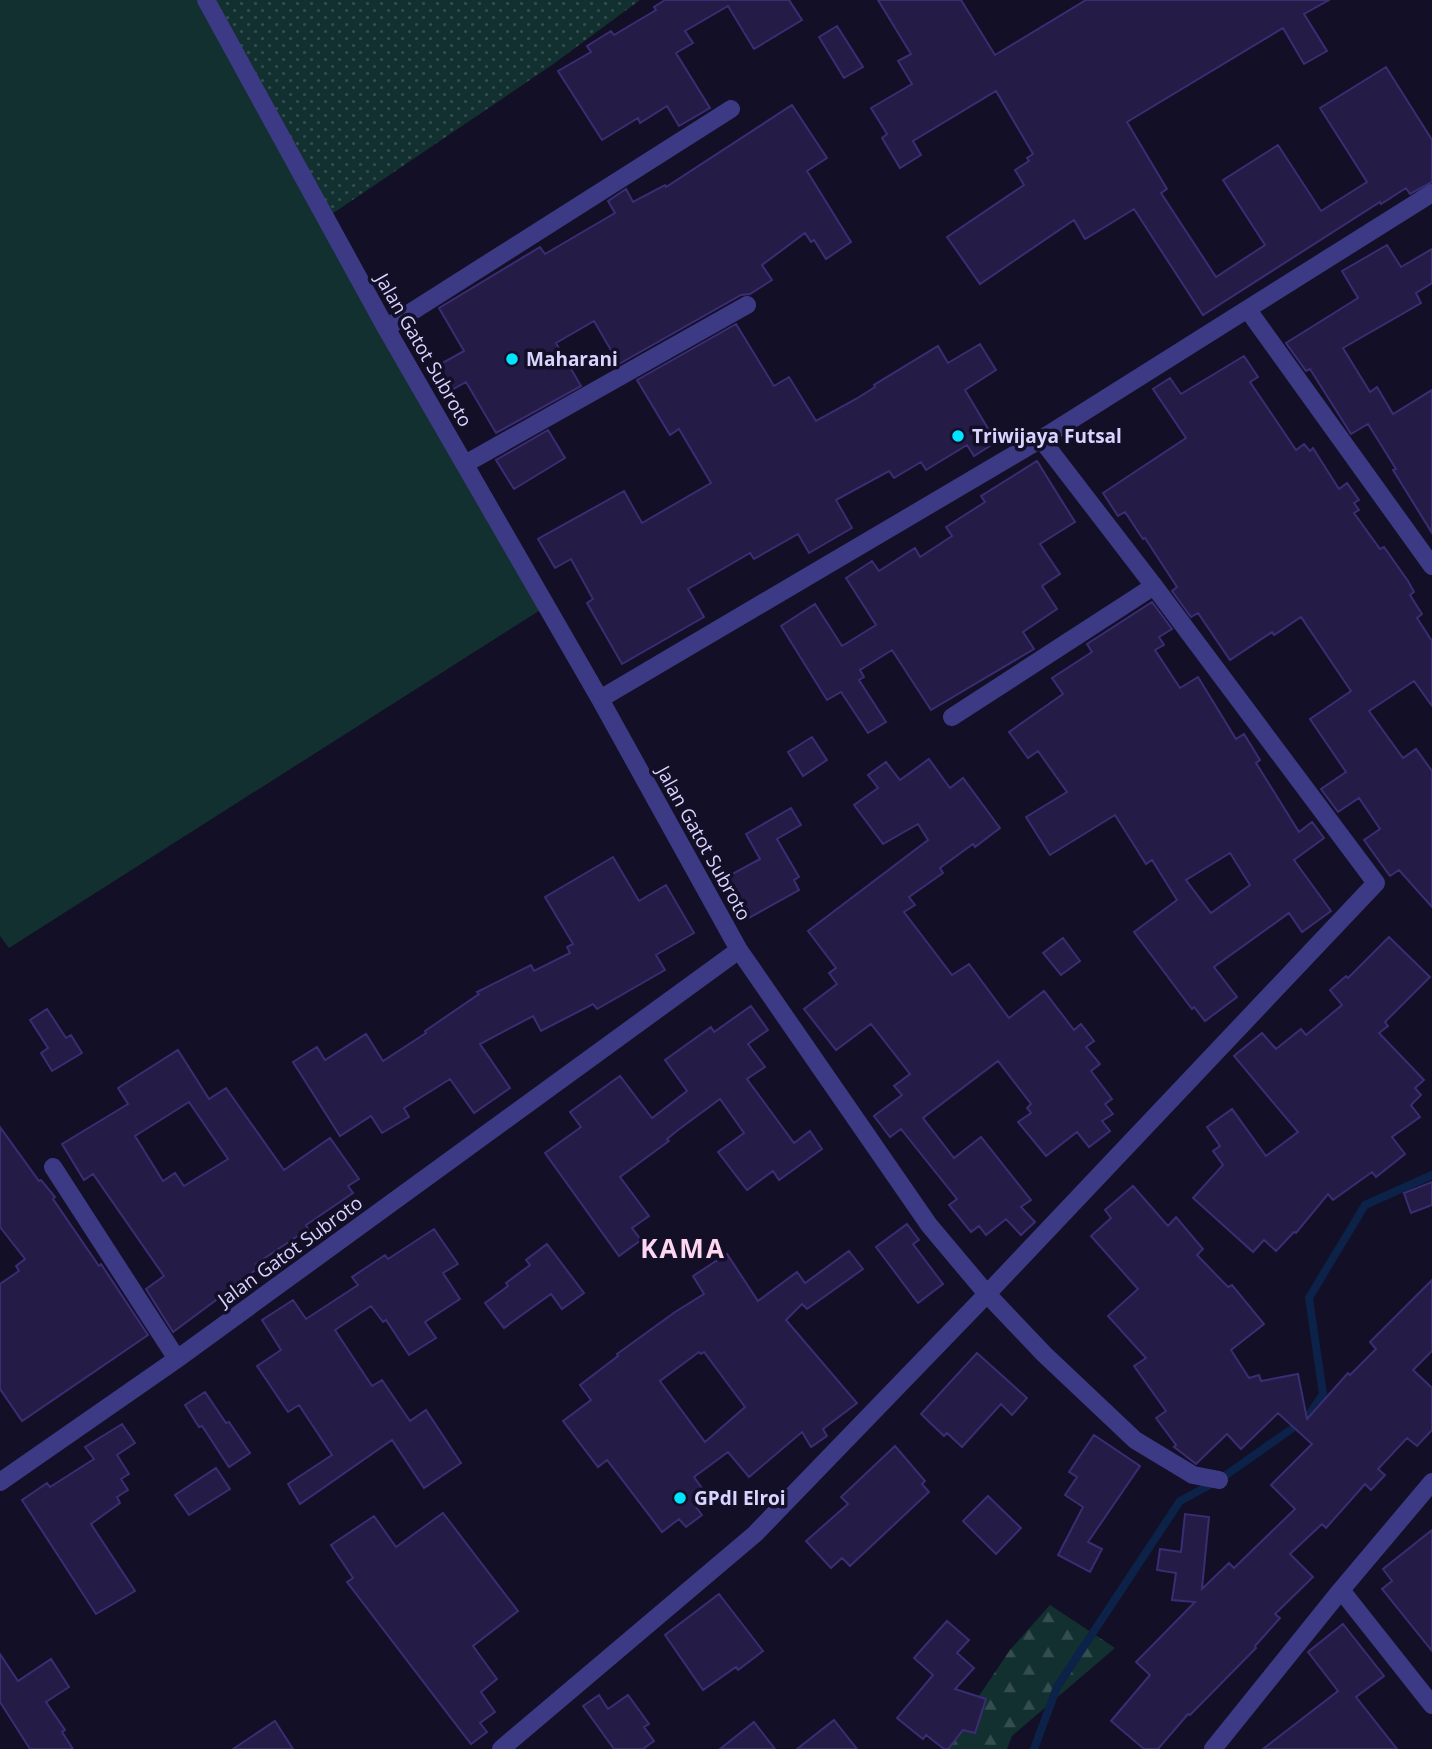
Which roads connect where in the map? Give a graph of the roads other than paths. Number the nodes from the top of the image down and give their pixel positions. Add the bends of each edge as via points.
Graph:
1 (206, 0) edge
2 (731, 109) dead end
3 (1432, 194) edge
4 (747, 305) dead end
5 (1248, 310) junction
6 (386, 328) junction
7 (1041, 439) junction
8 (465, 464) junction
9 (1432, 566) edge
10 (1154, 586) junction
11 (600, 699) junction
12 (952, 717) dead end
13 (739, 950) junction
14 (53, 1167) dead end
15 (986, 1294) junction
16 (177, 1359) junction
17 (1219, 1480) dead end
18 (0, 1482) edge
19 (1432, 1482) edge
20 (1341, 1590) junction
21 (1432, 1705) edge
22 (501, 1749) edge
23 (1213, 1749) edge

1 - 6 street, Jalan Gatot Subroto
2 - 6 street
3 - 5 street
4 - 8 street
5 - 7 street
5 - 9 street
6 - 8 street, Jalan Gatot Subroto
7 - 10 street
7 - 11 street
8 - 11 street, Jalan Gatot Subroto
10 - 12 street
10 - 15 street via 1376,883
11 - 13 street, Jalan Gatot Subroto
13 - 15 street via 929,1225
13 - 16 street, Jalan Gatot Subroto
14 - 16 street
15 - 17 street via 1135,1440 1193,1475
15 - 22 street via 755,1534
16 - 18 street, Jalan Gatot Subroto
19 - 20 street
20 - 21 street
20 - 23 street

